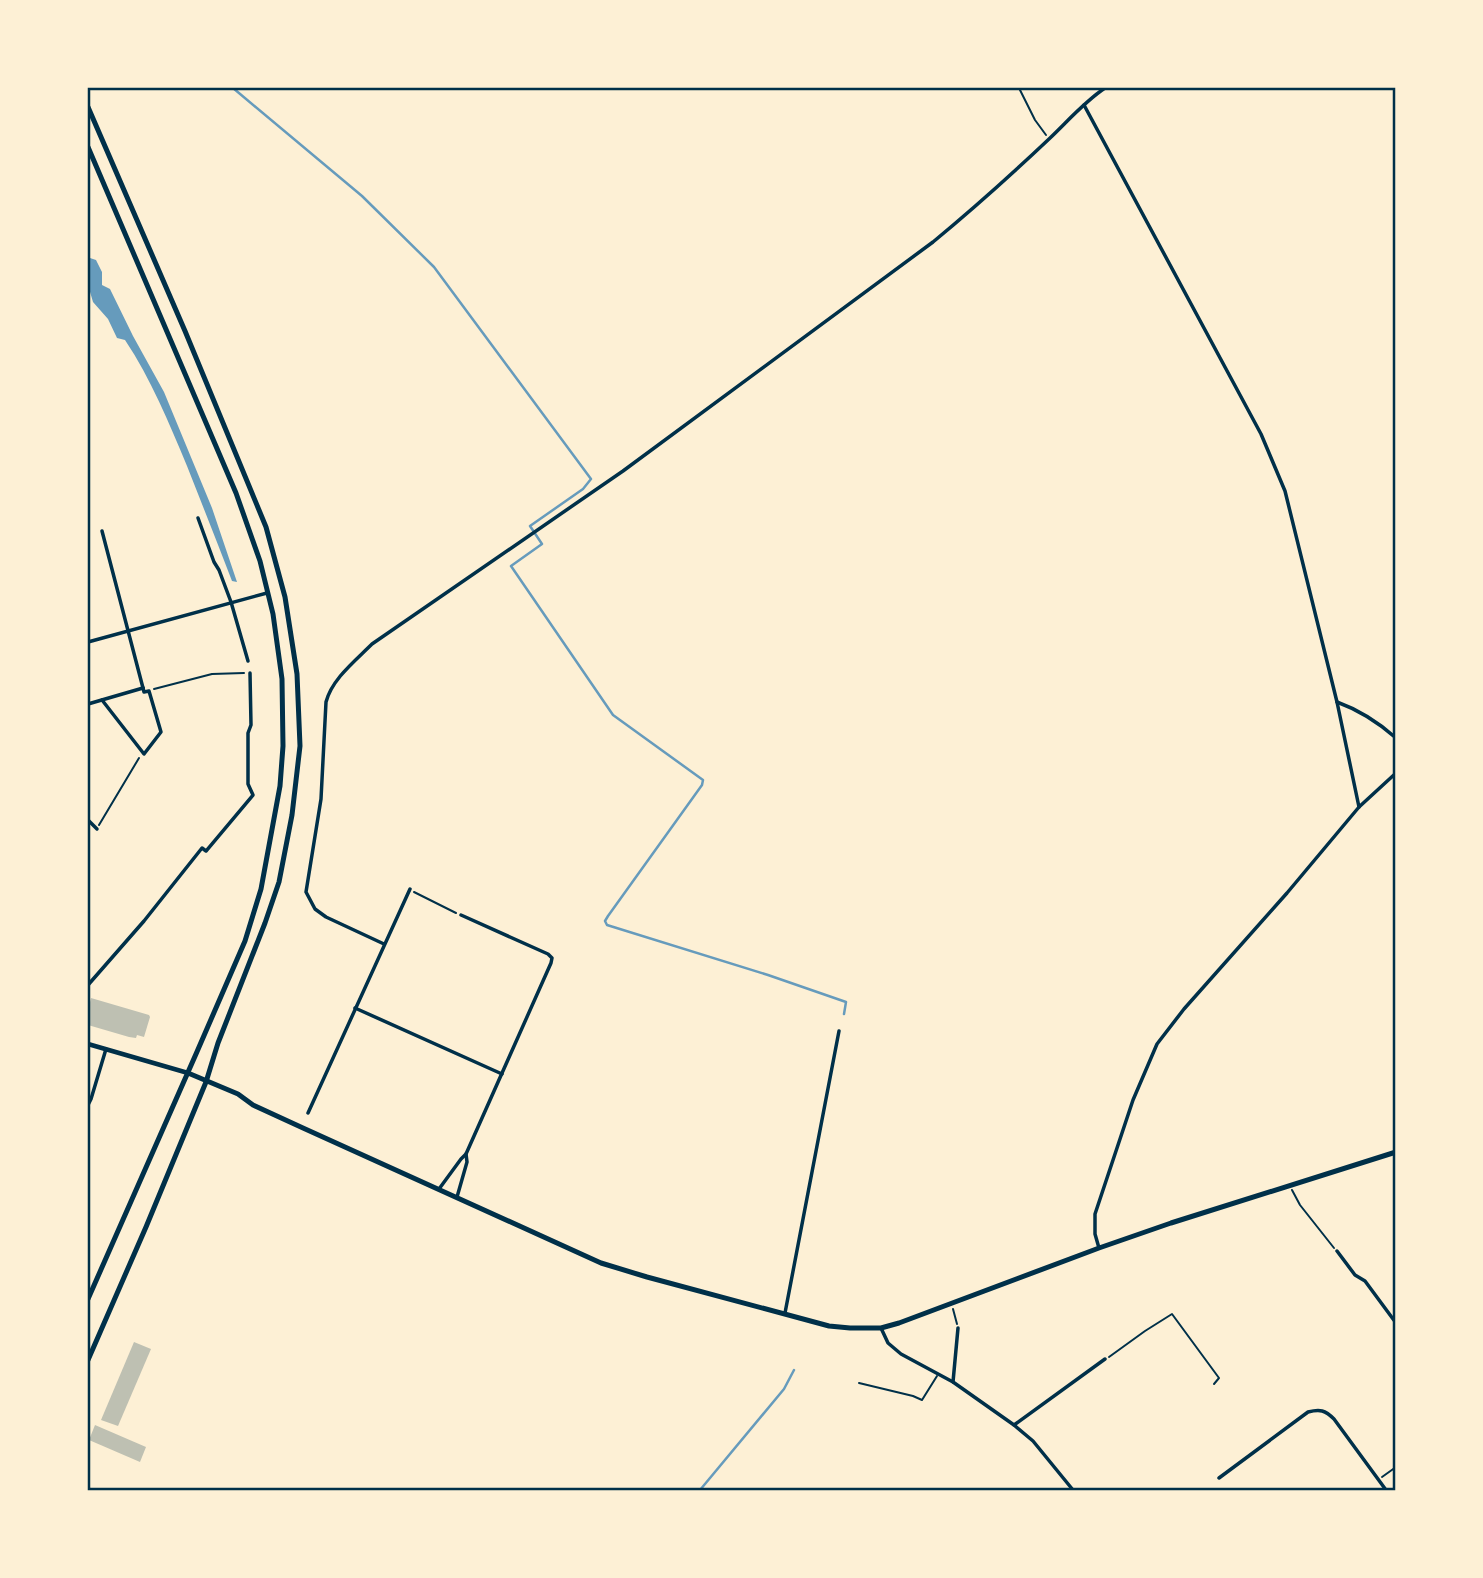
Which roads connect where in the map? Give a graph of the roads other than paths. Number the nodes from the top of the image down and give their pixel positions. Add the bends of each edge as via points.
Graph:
1 (1105, 88) edge
2 (1084, 105) junction
3 (88, 107) edge
4 (88, 147) edge
5 (198, 518) dead end
6 (102, 531) dead end
7 (269, 593) junction
8 (231, 602) junction
9 (127, 631) junction
10 (88, 642) edge
11 (248, 661) dead end
12 (250, 673) road end
13 (143, 688) junction
14 (102, 700) junction
15 (1337, 702) junction
16 (88, 704) edge
17 (1395, 738) edge
18 (1395, 773) edge
19 (1359, 807) junction
20 (88, 820) edge
21 (97, 829) road end
22 (410, 890) dead end
23 (461, 915) road end
24 (384, 944) junction
25 (88, 985) edge
26 (355, 1008) junction
27 (839, 1031) dead end
28 (88, 1044) edge
29 (106, 1049) junction
30 (188, 1073) junction
31 (502, 1074) junction
32 (206, 1082) junction
33 (88, 1105) edge
34 (308, 1113) dead end
35 (1395, 1152) edge
36 (466, 1154) junction
37 (439, 1189) junction
38 (457, 1197) junction
39 (1099, 1248) junction
40 (1337, 1251) road end
41 (88, 1299) edge
42 (785, 1315) junction
43 (1395, 1323) edge
44 (881, 1328) junction
45 (958, 1328) road end
46 (1105, 1359) road end
47 (88, 1360) edge
48 (937, 1375) junction
49 (953, 1382) junction
50 (859, 1383) dead end
51 (1014, 1425) junction
52 (1219, 1478) dead end
53 (1073, 1490) edge
54 (1386, 1490) edge

1 - 2 street
2 - 15 street via 1261,435 1285,491
2 - 24 street via 933,242 623,471 398,625 348,669 326,702 321,799 306,892 315,909 326,917
3 - 32 main road via 266,527 285,597 297,674 300,746 279,882
4 - 7 main road via 236,493
5 - 8 street
6 - 9 street
7 - 8 street
7 - 30 main road via 282,679 280,786 261,889 245,941
8 - 9 street
8 - 11 street
9 - 10 street
9 - 13 street
12 - 25 street via 248,784 253,795 206,852 202,848
13 - 14 street
13 - 14 street via 149,691 161,732 144,754
14 - 16 street
15 - 17 street via 1360,711
15 - 19 street
18 - 19 street
19 - 39 street via 1157,1044 1095,1214
20 - 21 street
22 - 24 street
23 - 31 street via 552,958
24 - 26 street
26 - 31 street
26 - 34 street
27 - 42 street
28 - 29 street
29 - 30 street
29 - 33 street
30 - 32 main road
30 - 41 main road
31 - 36 street
32 - 37 main road
32 - 47 main road
35 - 39 main road
36 - 37 street
36 - 38 street
37 - 38 main road
38 - 42 main road via 601,1263
39 - 44 main road
40 - 43 street via 1355,1275 1366,1281
42 - 44 main road via 842,1328
44 - 48 street via 895,1350
45 - 49 street
46 - 51 street
48 - 49 street
48 - 50 lane via 922,1400
49 - 51 street
51 - 53 street
52 - 54 street via 1308,1412 1322,1410 1334,1419

